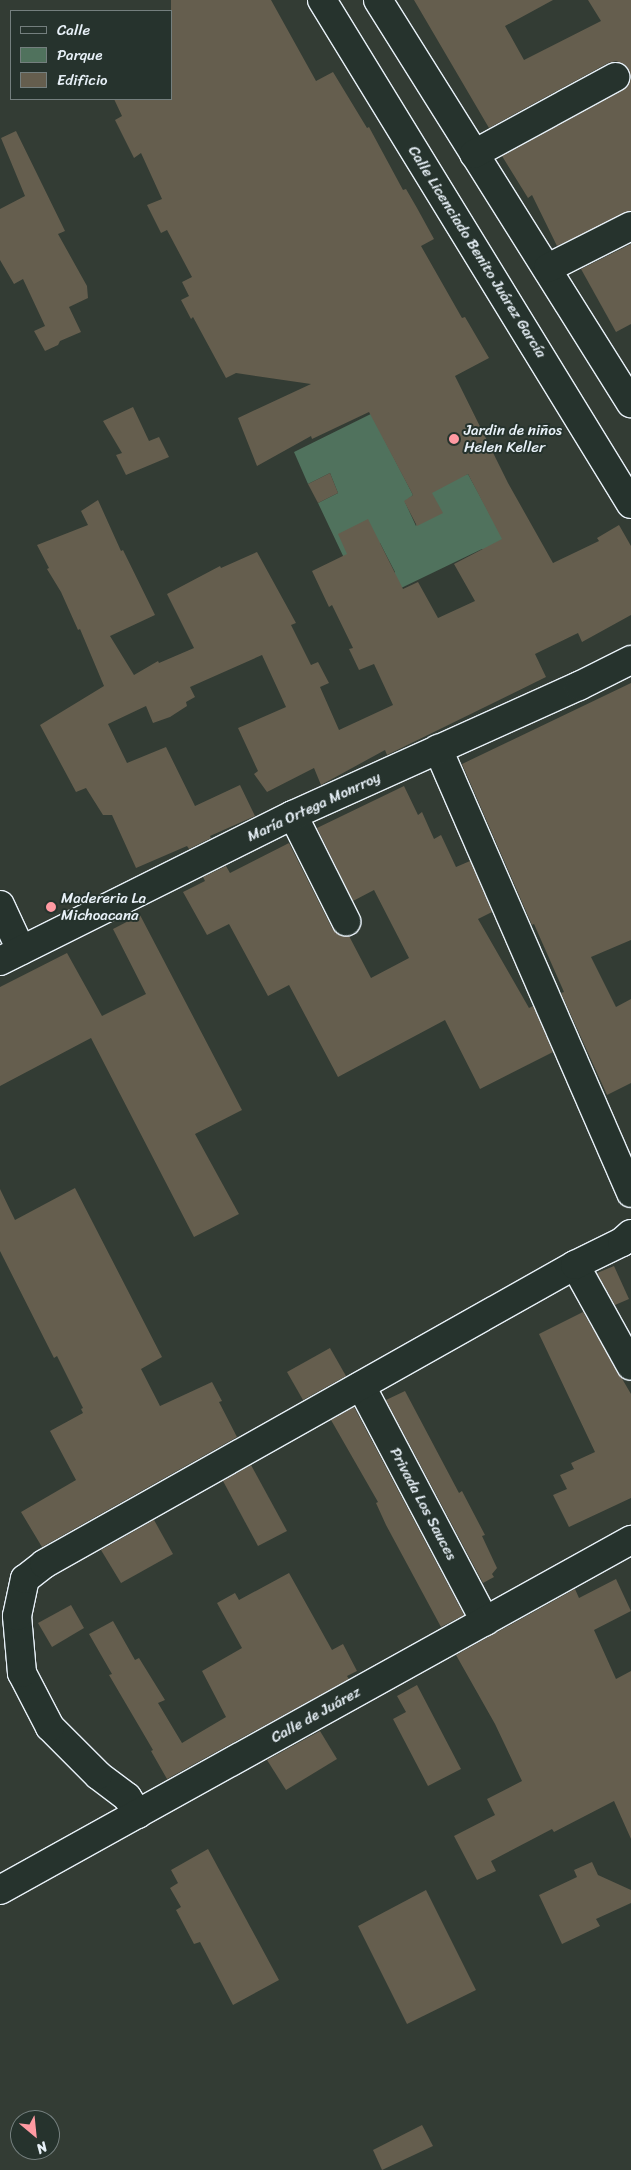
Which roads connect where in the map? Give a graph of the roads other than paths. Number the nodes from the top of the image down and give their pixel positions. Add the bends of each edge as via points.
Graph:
1 (322, 0) edge
2 (378, 0) edge
3 (615, 77) dead end
4 (474, 154) junction
5 (631, 226) edge
6 (548, 268) junction
7 (631, 404) edge
8 (631, 504) edge
9 (631, 660) edge
10 (438, 749) junction
11 (293, 815) junction
12 (0, 905) edge
13 (346, 922) dead end
14 (11, 955) edge
15 (631, 1193) edge
16 (631, 1234) edge
17 (575, 1265) junction
18 (631, 1366) edge
19 (361, 1386) junction
20 (631, 1540) edge
21 (485, 1621) junction
22 (138, 1814) junction
23 (0, 1890) edge

1 - 8 street, Calle Licenciado Benito Juárez García
2 - 4 street
3 - 4 street
4 - 6 street
5 - 6 street
6 - 7 street
9 - 10 street, María Ortega Monrroy
10 - 11 street, María Ortega Monrroy
10 - 15 street
11 - 13 street
11 - 14 street, María Ortega Monrroy
12 - 14 street
16 - 17 street via 622,1242
17 - 18 street
17 - 19 street
19 - 21 street, Privada Los Sauces
19 - 22 street via 44,1564 25,1579 17,1616 22,1673 50,1727 98,1776 127,1797
20 - 21 street, Calle de Juárez
21 - 22 street, Calle de Juárez
22 - 23 street, Calle de Juárez

